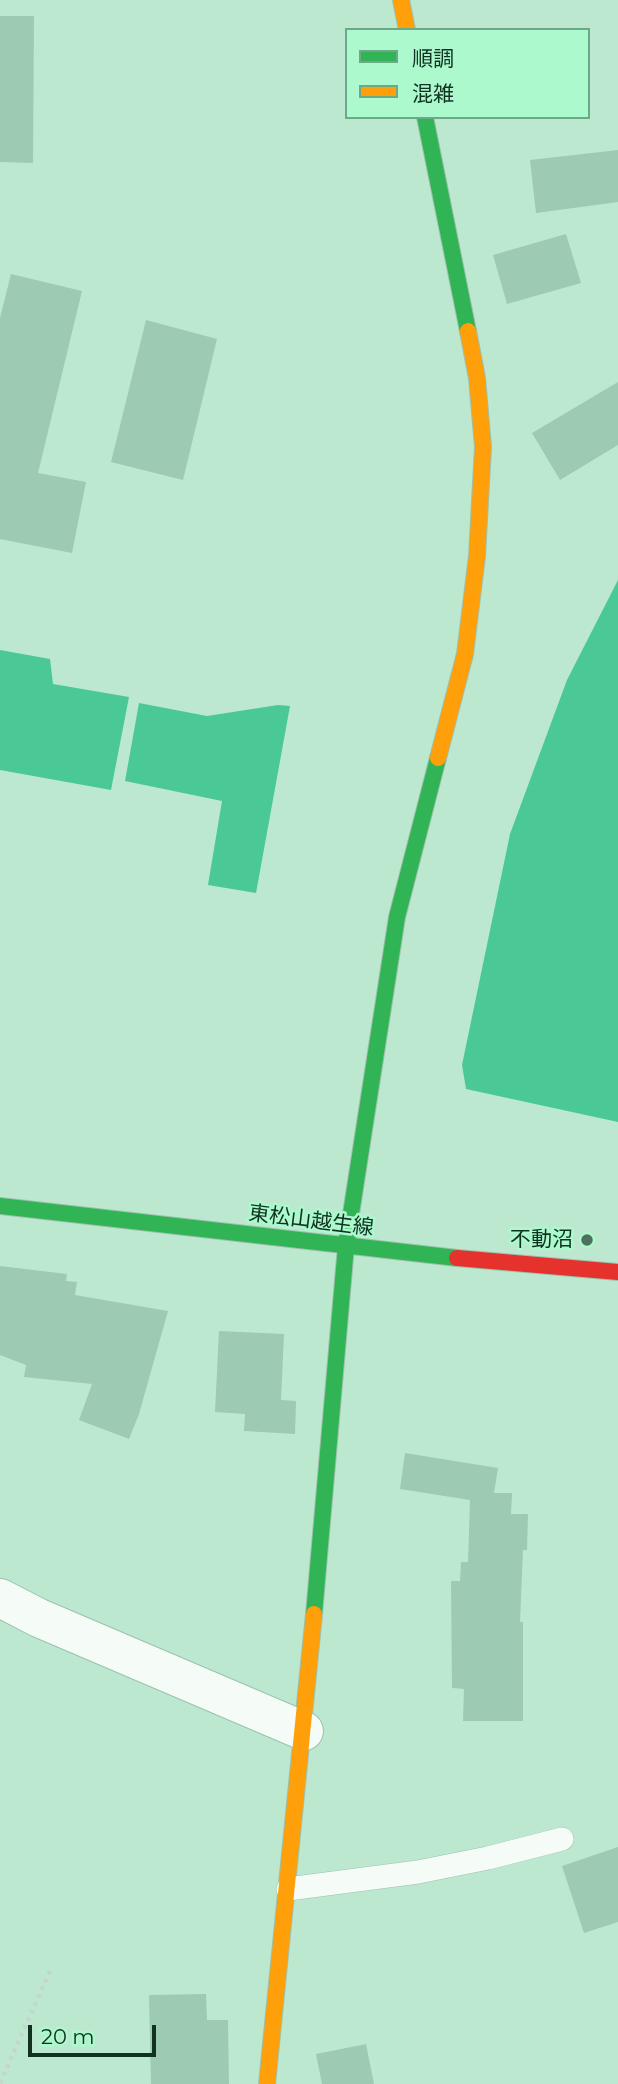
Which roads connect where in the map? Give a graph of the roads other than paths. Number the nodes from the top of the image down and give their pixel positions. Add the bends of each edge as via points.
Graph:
1 (401, 0) edge
2 (407, 28) edge
3 (425, 119) edge
4 (0, 1206) edge
5 (346, 1246) junction
6 (618, 1272) edge
7 (0, 1598) edge
8 (304, 1731) junction
9 (562, 1839) dead end
10 (288, 1889) junction
11 (267, 2084) edge

1 - 2 street
3 - 5 street via 477,378 483,447 477,556 465,654 397,917
4 - 5 street, 東松山越生線
5 - 6 street, 東松山越生線
5 - 8 street
7 - 8 street
8 - 10 street
9 - 10 lane via 418,1872
10 - 11 street

